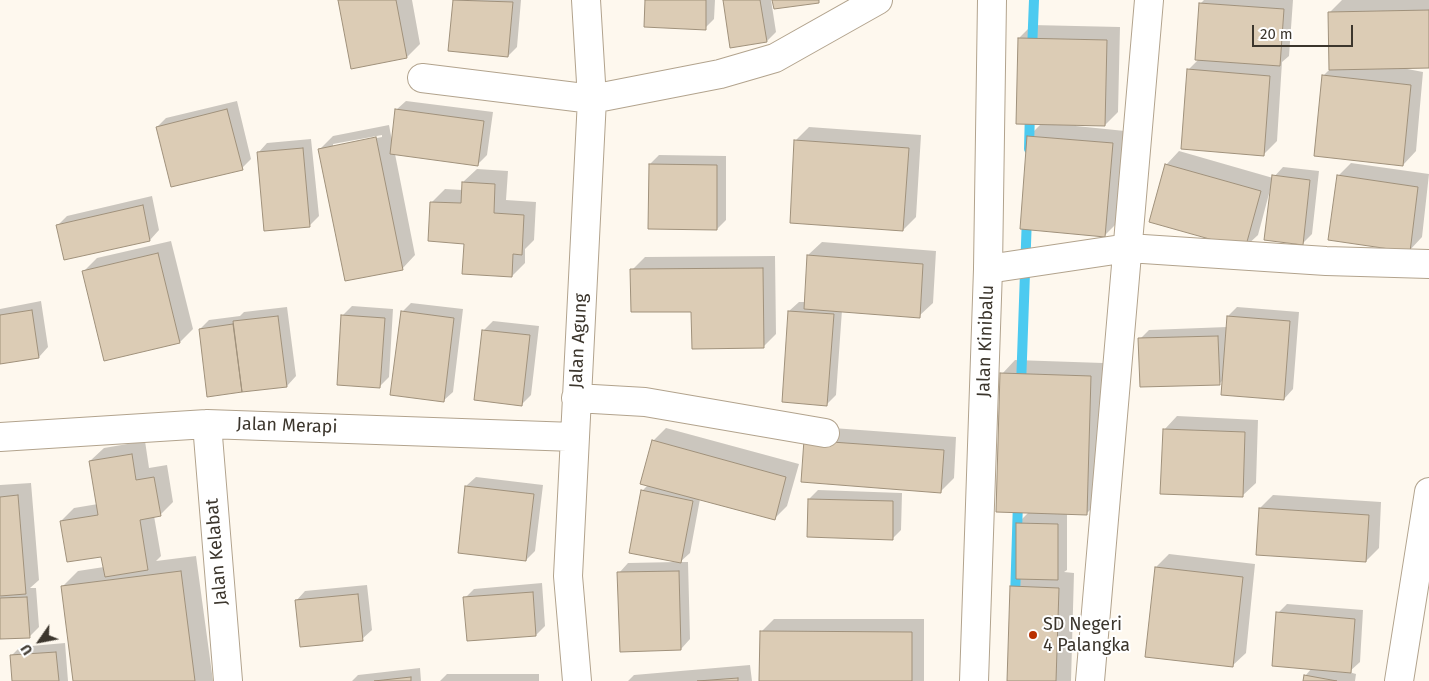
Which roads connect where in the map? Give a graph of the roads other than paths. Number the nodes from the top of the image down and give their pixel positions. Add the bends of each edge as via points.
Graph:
1 (586, 0) edge
2 (878, 0) edge
3 (992, 0) edge
4 (1149, 0) edge
5 (422, 78) dead end
6 (592, 99) junction
7 (1128, 248) junction
8 (1429, 264) edge
9 (988, 269) junction
10 (576, 398) junction
11 (207, 424) junction
12 (825, 432) dead end
13 (0, 436) edge
14 (574, 438) junction
15 (1429, 492) edge
16 (228, 681) edge
17 (576, 681) edge
18 (974, 681) edge
19 (1090, 681) edge
20 (1399, 681) edge

1 - 6 street, Jalan Agung
2 - 6 street via 775,58 720,74
3 - 9 street, Jalan Kinibalu
4 - 7 street
5 - 6 street
6 - 10 street, Jalan Agung
7 - 8 street
7 - 9 street
7 - 19 street
9 - 18 street, Jalan Kinibalu
10 - 12 street via 645,402
10 - 14 street, Jalan Agung
11 - 13 street, Jalan Merapi
11 - 14 street, Jalan Merapi
11 - 16 street, Jalan Kelabat
14 - 17 street, Jalan Agung via 568,576
15 - 20 street

